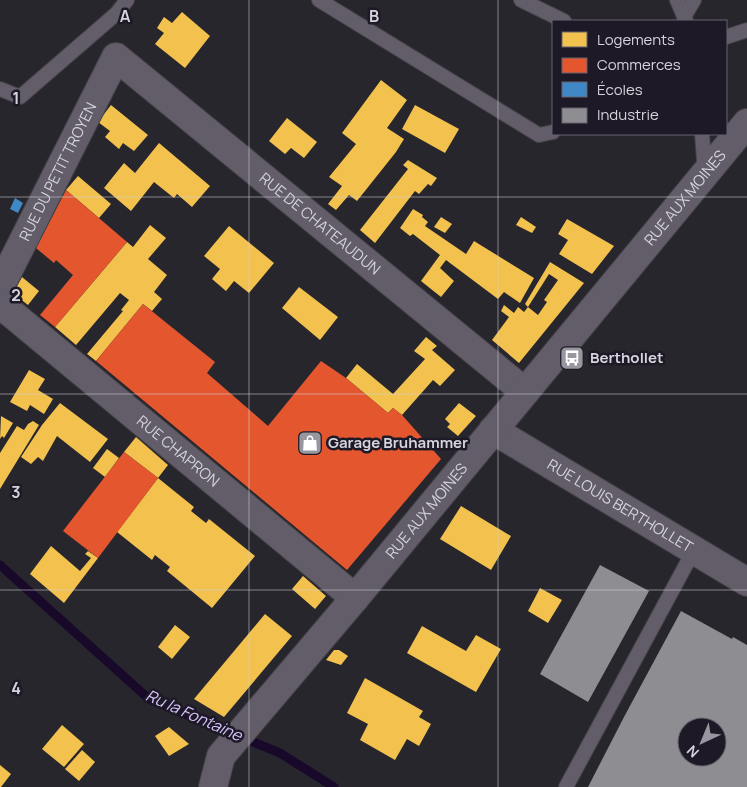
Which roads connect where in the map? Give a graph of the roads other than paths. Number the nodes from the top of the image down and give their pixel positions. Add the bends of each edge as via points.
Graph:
1 (127, 0) edge
2 (319, 0) edge
3 (522, 0) edge
4 (677, 0) edge
5 (694, 0) edge
6 (685, 19) edge
7 (562, 20) edge
8 (747, 30) edge
9 (727, 37) edge
10 (116, 57) joint
11 (0, 89) edge
12 (747, 123) edge
13 (552, 132) edge
14 (702, 135) edge
15 (705, 174) junction
16 (0, 287) edge
17 (0, 304) edge
18 (525, 392) junction
19 (493, 430) junction
20 (694, 550) junction
21 (747, 582) edge
22 (355, 598) junction
23 (213, 787) edge
24 (566, 787) edge

1 - 11 lane via 117,14 20,97
2 - 13 lane via 539,135
3 - 7 lane
4 - 6 lane
5 - 6 lane
8 - 9 lane
10 - 16 street, RUE DU PETIT TROYEN
10 - 18 street, RUE DE CHATEAUDUN
12 - 15 street, RUE AUX MOINES
14 - 15 lane
15 - 18 street, RUE AUX MOINES
17 - 22 street, RUE CHAPRON
18 - 19 street, RUE AUX MOINES
19 - 20 street, RUE LOUIS BERTHOLLET
19 - 22 street, RUE AUX MOINES
20 - 21 street, RUE LOUIS BERTHOLLET
20 - 24 lane
22 - 23 street, RUE AUX MOINES via 221,756

